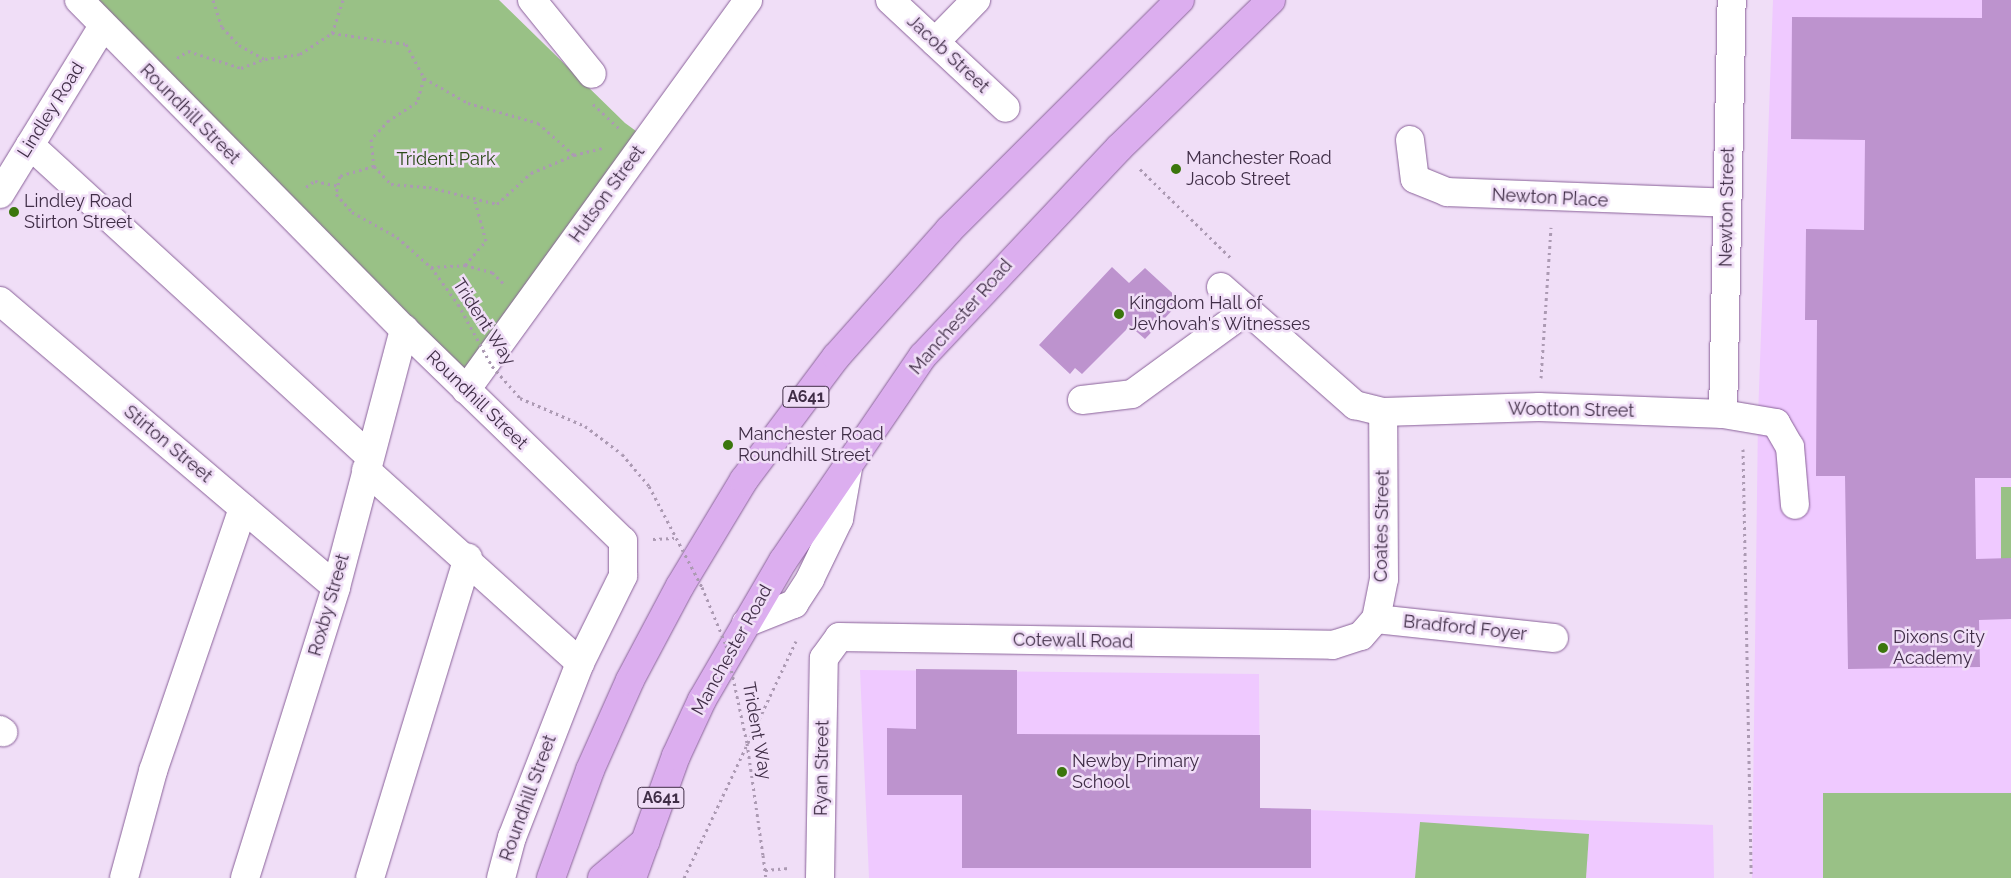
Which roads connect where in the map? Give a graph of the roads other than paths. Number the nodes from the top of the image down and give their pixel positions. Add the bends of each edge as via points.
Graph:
1 (79, 0) edge
2 (532, 0) edge
3 (748, 0) edge
4 (890, 0) edge
5 (976, 0) edge
6 (1180, 0) edge
7 (1271, 0) edge
8 (1732, 0) edge
9 (103, 26) junction
10 (935, 42) junction
11 (592, 74) road end
12 (1006, 108) dead end
13 (1410, 140) dead end
14 (30, 144) junction
15 (0, 194) edge
16 (1728, 203) junction
17 (1221, 287) dead end
18 (0, 301) edge
19 (1247, 310) junction
20 (404, 329) junction
21 (466, 390) junction
22 (1082, 400) dead end
23 (1384, 412) junction
24 (1741, 416) junction
25 (368, 463) junction
26 (1795, 505) dead end
27 (243, 508) junction
28 (468, 558) junction
29 (336, 587) junction
30 (1376, 619) junction
31 (1554, 638) dead end
32 (824, 658) joint
33 (580, 663) junction
34 (646, 841) junction
35 (124, 878) edge
36 (245, 878) edge
37 (370, 878) edge
38 (501, 878) edge
39 (551, 878) edge
40 (602, 878) edge
41 (632, 878) edge
42 (820, 878) edge

1 - 9 street, Roundhill Street
2 - 11 street
3 - 21 street, Hutson Street
4 - 10 street, Jacob Street
5 - 10 street
6 - 39 main road, A641 via 949,230 836,357 744,480 680,586 630,680 590,770
7 - 34 main road, Manchester Road / A641 via 1119,148 923,356 849,461 746,623 676,756
8 - 16 street, Newton Street
9 - 14 street, Lindley Road
9 - 20 street, Roundhill Street
10 - 12 street, Jacob Street
13 - 16 street, Newton Place via 1415,179 1447,192 1552,199
14 - 15 street, Lindley Road
14 - 25 street
16 - 24 street, Newton Street
17 - 19 street, Wootton Street
18 - 27 street, Stirton Street
19 - 22 street via 1132,394
19 - 23 street, Wootton Street via 1355,405
20 - 21 street, Roundhill Street
20 - 25 street, Roxby Street
21 - 33 street, Roundhill Street via 623,541 623,576
23 - 24 street, Wootton Street via 1539,407
23 - 30 street, Coates Street via 1384,579
24 - 26 street via 1776,423 1790,447
25 - 28 street
25 - 29 street, Roxby Street
27 - 29 street, Stirton Street
27 - 35 street via 153,771
28 - 33 street
28 - 37 street
29 - 36 street, Roxby Street
30 - 31 street, Bradford Foyer
30 - 32 street, Cotewall Road via 1361,636 1333,645 839,637
32 - 42 street, Ryan Street
33 - 38 street, Roundhill Street via 512,837
34 - 40 main road
34 - 41 main road, Manchester Road / A641

